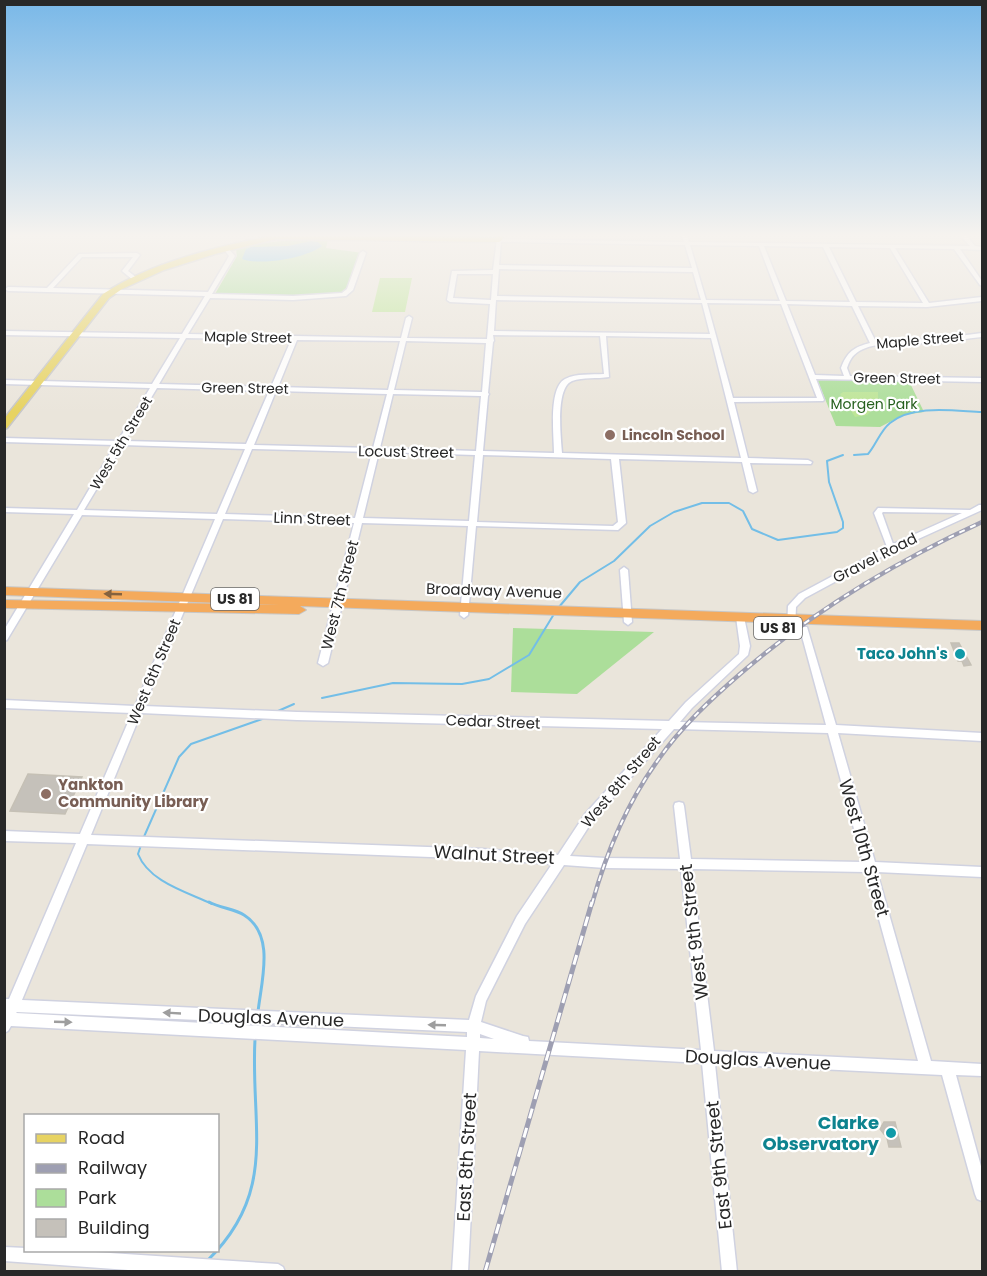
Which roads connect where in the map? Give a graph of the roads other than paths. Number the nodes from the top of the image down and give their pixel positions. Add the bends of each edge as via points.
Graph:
1 (108, 295) edge
2 (194, 295) edge
3 (209, 295) junction
4 (345, 295) edge
5 (452, 295) edge
6 (495, 295) edge
7 (703, 295) edge
8 (780, 295) edge
9 (849, 295) edge
10 (921, 295) edge
11 (982, 299) edge
12 (494, 300) junction
13 (705, 301) junction
14 (783, 303) junction
15 (854, 304) junction
16 (927, 305) junction
17 (409, 318) dead end
18 (4, 333) edge
19 (76, 334) junction
20 (603, 334) junction
21 (982, 334) edge
22 (184, 336) junction
23 (714, 336) junction
24 (491, 337) junction
25 (295, 338) junction
26 (404, 340) junction
27 (874, 344) junction
28 (812, 377) junction
29 (848, 378) junction
30 (982, 380) edge
31 (4, 382) edge
32 (38, 383) junction
33 (155, 386) junction
34 (273, 389) junction
35 (390, 392) junction
36 (486, 394) junction
37 (731, 400) junction
38 (4, 426) edge
39 (4, 440) edge
40 (120, 444) junction
41 (248, 448) junction
42 (376, 452) junction
43 (480, 454) junction
44 (558, 456) junction
45 (615, 458) junction
46 (747, 460) junction
47 (807, 462) dead end
48 (753, 491) dead end
49 (982, 507) edge
50 (4, 510) edge
51 (80, 512) junction
52 (970, 512) junction
53 (220, 516) junction
54 (359, 521) junction
55 (473, 524) junction
56 (891, 548) junction
57 (624, 570) dead end
58 (4, 591) edge
59 (32, 592) junction
60 (184, 602) junction
61 (4, 604) edge
62 (24, 605) junction
63 (338, 607) junction
64 (465, 611) junction
65 (627, 617) junction
66 (741, 622) junction
67 (795, 625) junction
68 (982, 626) edge
69 (982, 635) edge
70 (4, 638) edge
71 (323, 663) dead end
72 (4, 704) edge
73 (138, 710) junction
74 (669, 726) junction
75 (831, 729) junction
76 (982, 737) edge
77 (679, 806) dead end
78 (4, 837) edge
79 (83, 840) junction
80 (563, 859) junction
81 (686, 865) junction
82 (869, 867) junction
83 (982, 872) edge
84 (9, 1005) edge
85 (6, 1022) edge
86 (230, 1023) junction
87 (279, 1025) junction
88 (474, 1026) junction
89 (474, 1043) junction
90 (534, 1046) junction
91 (708, 1058) junction
92 (926, 1067) junction
93 (947, 1068) junction
94 (982, 1070) edge
95 (982, 1194) edge
96 (4, 1254) edge
97 (278, 1272) edge
98 (460, 1272) edge
99 (730, 1272) edge

1 - 19 main road
2 - 3 street
3 - 4 street via 293,298
3 - 22 street, West 5th Street
5 - 12 street via 451,302
6 - 12 street
7 - 13 street
8 - 14 street
9 - 15 street
10 - 16 street
11 - 16 street
12 - 13 street
12 - 24 street
13 - 14 street
13 - 23 street
14 - 15 street
14 - 28 street
15 - 16 street
15 - 27 street
17 - 26 street, West 7th Street
18 - 19 street, Maple Street
19 - 22 street, Maple Street
19 - 32 main road
20 - 23 street, Maple Street
20 - 24 street, Maple Street
20 - 44 street via 607,376 565,382 557,396
21 - 27 street, Maple Street
22 - 25 street, Maple Street
22 - 33 street, West 5th Street
23 - 37 street
24 - 26 street, Maple Street
24 - 36 street
25 - 26 street, Maple Street
25 - 34 street, West 6th Street
26 - 35 street, West 7th Street
27 - 29 street, Maple Street via 846,359
28 - 29 street, Green Street
28 - 37 street via 821,400
29 - 30 street, Green Street
31 - 32 street, Green Street
32 - 33 street, Green Street
32 - 38 main road
33 - 34 street, Green Street
33 - 40 street, West 5th Street
34 - 35 street, Green Street
34 - 41 street, West 6th Street
35 - 36 street, Green Street
35 - 42 street, West 7th Street
36 - 43 street
37 - 46 street
39 - 40 street, Locust Street
40 - 41 street, Locust Street
40 - 51 street, West 5th Street
41 - 42 street, Locust Street
41 - 53 street, West 6th Street
42 - 43 street, Locust Street
42 - 54 street, West 7th Street
43 - 44 street, Locust Street
43 - 55 street
44 - 45 street, Locust Street
45 - 46 street, Locust Street
45 - 55 street, Linn Street via 620,526
46 - 47 street, Locust Street
46 - 48 street
49 - 52 street, Gravel Road
50 - 51 street, Linn Street
51 - 53 street, Linn Street
51 - 59 street, West 5th Street
52 - 56 street, Gravel Road
52 - 56 street via 881,510 878,513
53 - 54 street, Linn Street
53 - 60 street, West 6th Street
54 - 55 street, Linn Street
54 - 63 street, West 7th Street
55 - 64 street
56 - 67 street, Gravel Road via 802,596 792,606
57 - 65 street
58 - 59 highway, Broadway Avenue / US 81
60 -> 59 highway, Broadway Avenue / US 81
59 - 62 street, West 5th Street
60 - 62 highway, Broadway Avenue / US 81
60 - 63 highway, Broadway Avenue / US 81
60 - 73 street, West 6th Street
61 - 62 highway, Broadway Avenue / US 81
62 - 70 street, West 5th Street
63 - 64 highway, Broadway Avenue / US 81
63 - 71 street, West 7th Street
64 - 65 highway, Broadway Avenue / US 81
65 - 66 highway, Broadway Avenue / US 81
66 - 67 highway, Broadway Avenue / US 81
66 - 74 street, West 8th Street via 743,655
67 - 68 highway, Broadway Avenue / US 81
67 - 69 highway, Broadway Avenue / US 81
67 - 75 street, West 10th Street
72 - 73 street, Cedar Street
73 - 74 street, Cedar Street
73 - 79 street, West 6th Street
74 - 75 street, Cedar Street
74 - 80 street, West 8th Street via 589,817
75 - 76 street, Cedar Street
75 - 82 street, West 10th Street
77 - 81 street, West 9th Street
78 - 79 street, Walnut Street
79 - 80 street, Walnut Street
79 - 84 street, West 6th Street
80 - 81 street, Walnut Street
80 - 88 street, West 8th Street via 521,920 480,1000
81 - 82 street, Walnut Street
81 - 91 street, West 9th Street
82 - 83 street, Walnut Street
82 - 92 street, West 10th Street
84 - 85 street, West 6th Street
86 -> 84 street, Douglas Avenue
85 -> 86 street, Douglas Avenue
86 - 87 street, Douglas Avenue
88 -> 87 street, Douglas Avenue
87 - 89 street, Douglas Avenue
88 - 89 street, East 8th Street
88 - 90 street, Douglas Avenue
89 - 90 street, Douglas Avenue
89 - 98 street, East 8th Street
90 - 91 street, Douglas Avenue
91 - 92 street, Douglas Avenue
91 - 99 street, East 9th Street
92 - 93 street, Douglas Avenue
93 - 94 street, Douglas Avenue
93 - 95 street
96 - 97 street

